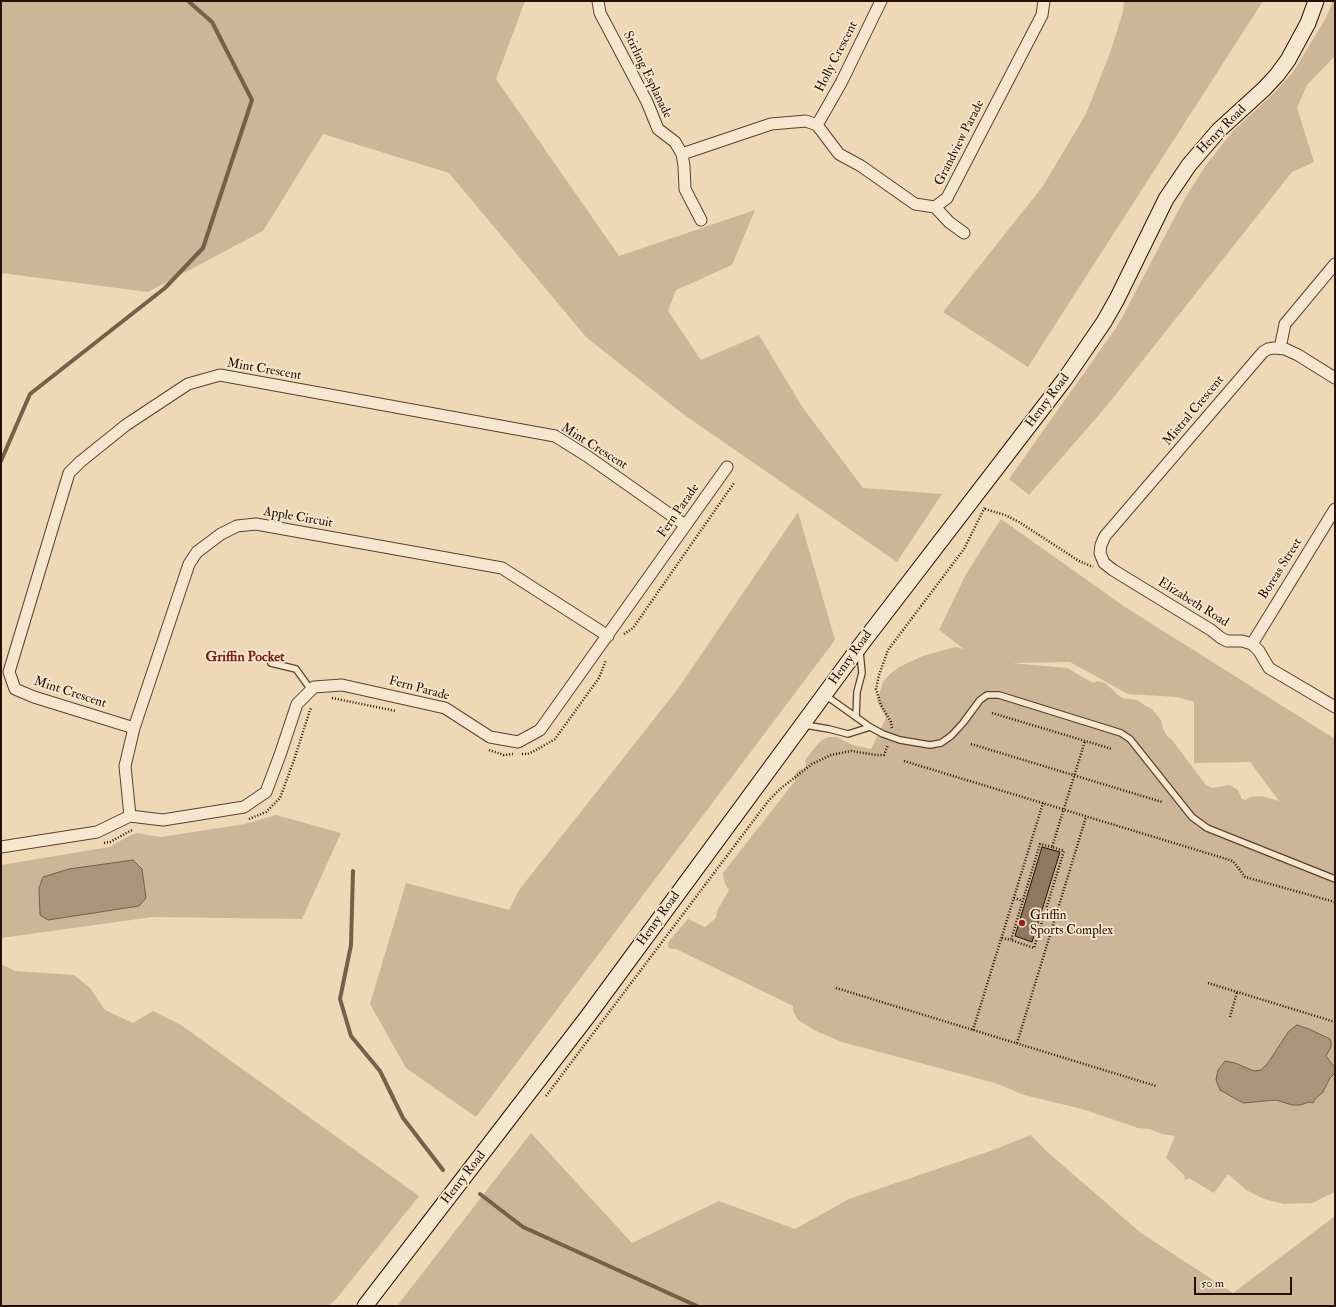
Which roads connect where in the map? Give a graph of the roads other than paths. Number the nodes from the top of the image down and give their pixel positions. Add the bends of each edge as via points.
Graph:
1 (598, 1) edge
2 (881, 1) edge
3 (1044, 1) edge
4 (1316, 1) edge
5 (817, 125) junction
6 (682, 154) junction
7 (936, 207) junction
8 (701, 220) dead end
9 (964, 233) dead end
10 (1335, 264) edge
11 (1280, 348) junction
12 (1335, 378) edge
13 (727, 467) dead end
14 (1335, 509) edge
15 (686, 525) junction
16 (1101, 556) joint
17 (608, 636) junction
18 (1252, 644) junction
19 (860, 646) junction
20 (270, 663) dead end
21 (311, 690) junction
22 (824, 695) junction
23 (1335, 707) edge
24 (856, 717) junction
25 (802, 725) junction
26 (870, 727) junction
27 (134, 728) junction
28 (130, 816) junction
29 (1, 847) edge
30 (1335, 879) edge
31 (365, 1306) edge

1 - 6 street, Stirling Esplanade via 600,13 658,129 675,142
2 - 5 street, Holly Crescent via 841,83
3 - 7 street, Grandview Parade via 1042,15 947,198
4 - 19 main road, Henry Road via 1308,23 1277,75 1219,130 1166,199 1117,299 1065,379
5 - 6 street via 806,121 771,124
5 - 7 street via 839,154 861,166 915,204
6 - 8 street via 685,189
7 - 9 street via 949,222
10 - 11 street via 1285,324
11 - 12 street
11 - 16 street, Mistral Crescent via 1268,349 1258,357 1105,536 1101,545
13 - 15 street, Fern Parade
14 - 18 street, Boreas Street
15 - 17 street, Fern Parade
15 - 27 street, Mint Crescent via 555,436 220,375 188,384 126,424 69,473 9,672 15,689 28,695
16 - 18 street, Elizabeth Road via 1113,570 1221,638
17 - 21 street, Fern Parade via 540,730 518,742 490,738 445,708 342,685 314,687
17 - 27 street, Apple Circuit via 502,568 256,524 237,526 221,534 197,552 189,564
18 - 23 street via 1270,668
19 - 22 main road, Henry Road
19 - 24 lane via 862,673 857,692
20 - 21 lane via 296,669
21 - 28 street via 298,704 266,792 244,807 163,820
22 - 24 lane
22 - 25 main road, Henry Road
24 - 26 lane
25 - 26 lane via 848,734
25 - 31 main road, Henry Road via 583,1022
26 - 30 lane via 891,737 930,745 940,743 964,723 980,700 987,695 999,695 1121,733 1130,739 1192,818 1207,828
27 - 28 street, Apple Circuit via 125,766
28 - 29 street via 98,832

